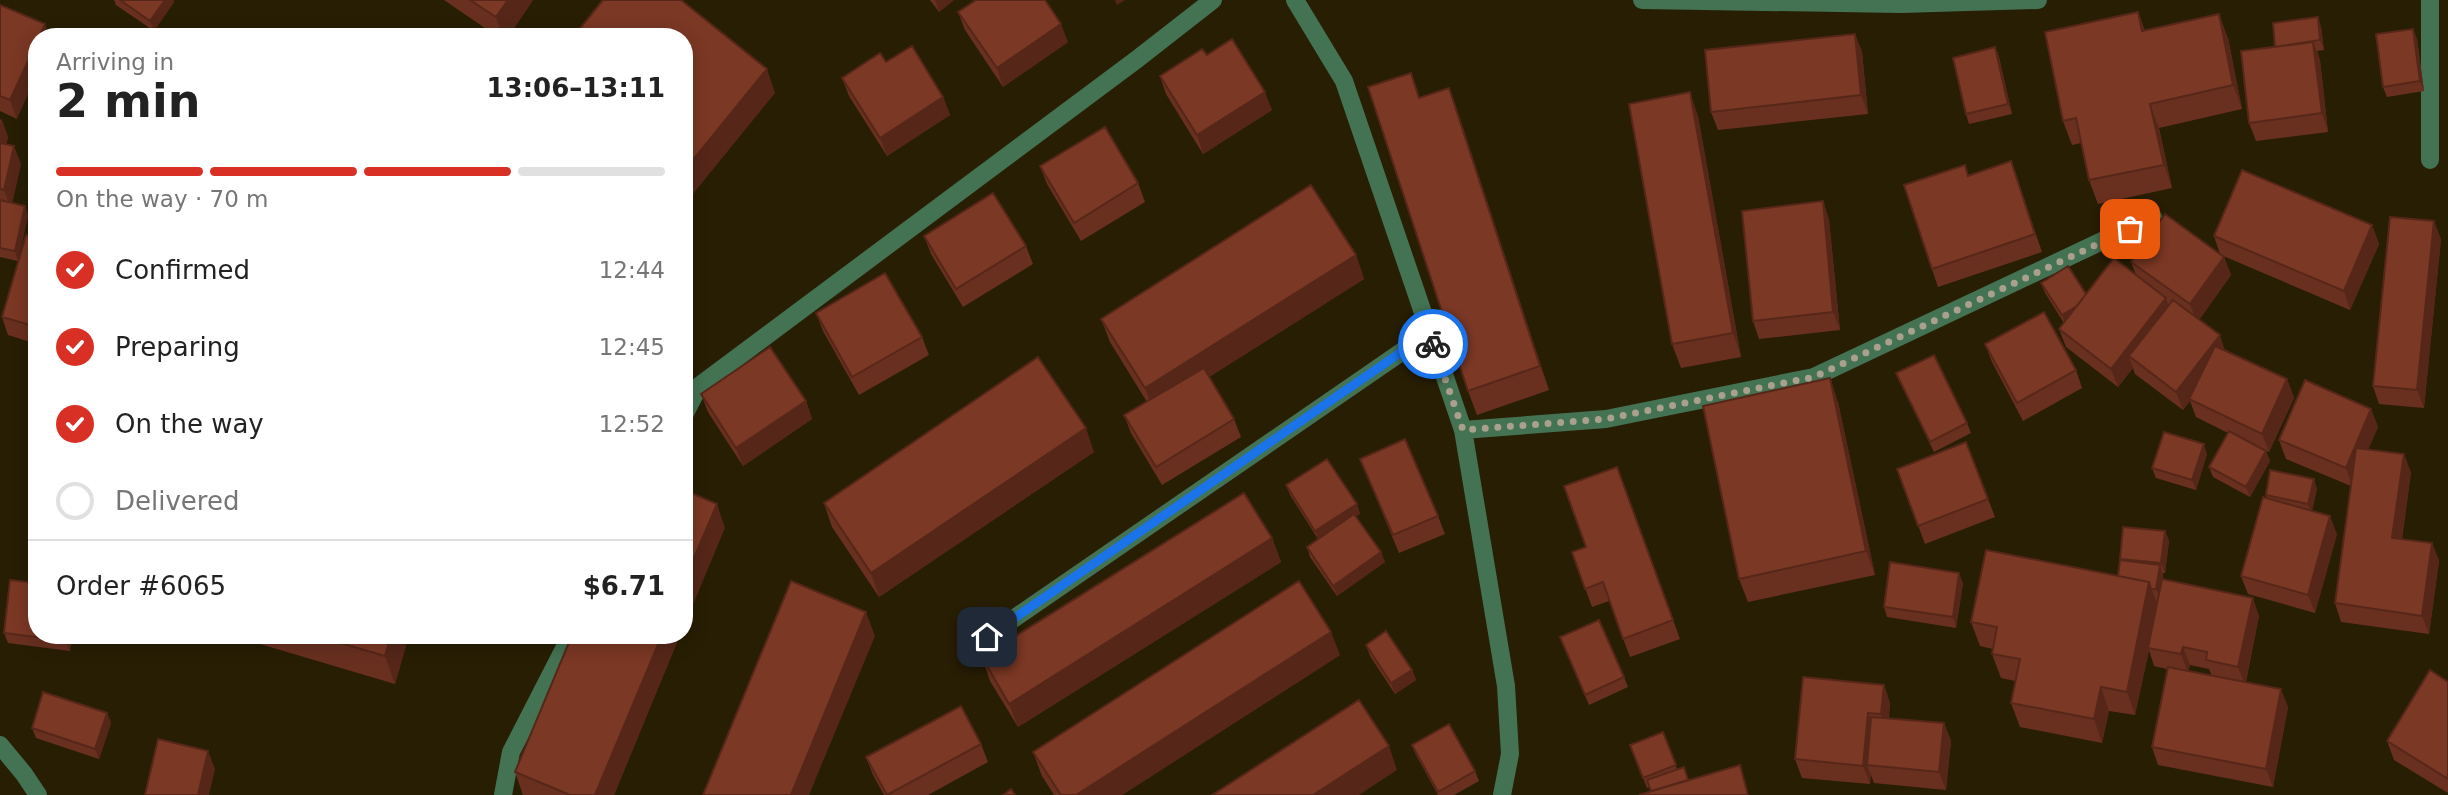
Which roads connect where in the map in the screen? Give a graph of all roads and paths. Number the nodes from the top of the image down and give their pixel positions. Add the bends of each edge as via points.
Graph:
1 (1213, 0) edge
2 (1295, 0) edge
3 (1642, 0) edge
4 (2038, 0) edge
5 (2430, 0) edge
6 (2430, 160) dead end
7 (2153, 218) dead end
8 (1429, 333) junction
9 (693, 398) edge
10 (1463, 430) junction
11 (987, 637) dead end
12 (566, 644) edge
13 (0, 745) edge
14 (38, 795) edge
15 (503, 795) edge
16 (1502, 795) edge

1 - 9 street via 699,386
2 - 8 street via 1344,81
3 - 4 street via 1901,4
5 - 6 street
7 - 10 street via 1814,377 1606,419
8 - 10 street
8 - 11 street
10 - 16 street via 1506,686 1510,754
12 - 15 street via 511,752
13 - 14 street

